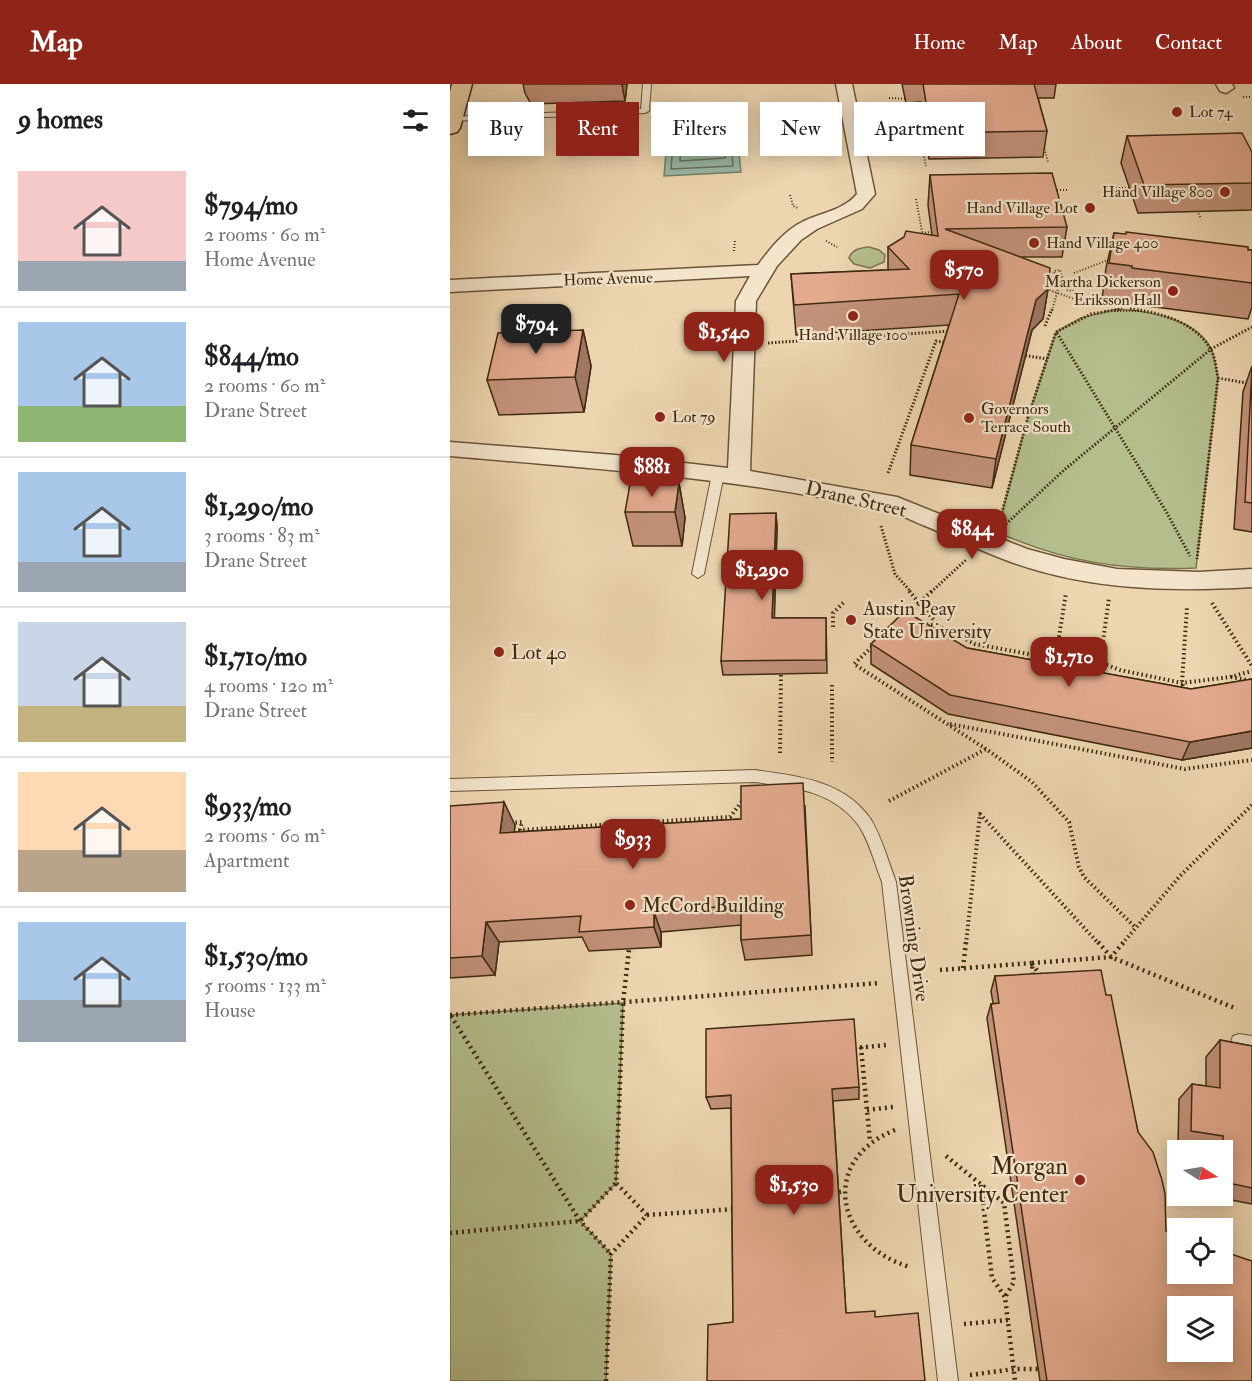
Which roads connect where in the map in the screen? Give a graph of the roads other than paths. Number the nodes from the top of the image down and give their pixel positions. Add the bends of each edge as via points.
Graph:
1 (462, 84) edge
2 (647, 84) edge
3 (844, 84) edge
4 (451, 122) edge
5 (765, 270) junction
6 (450, 286) edge
7 (450, 449) edge
8 (728, 475) junction
9 (698, 574) dead end
10 (1252, 578) edge
11 (450, 785) edge
12 (948, 1381) edge

1 - 4 main road
2 - 4 lane via 645,111
3 - 5 street via 866,185 864,200 798,233
5 - 6 street, Home Avenue
5 - 8 street via 746,301
7 - 8 street, Drane Street
8 - 9 lane
8 - 10 street, Drane Street via 897,505 984,543 1064,568 1117,578
11 - 12 lane, Browning Drive via 755,776 826,790 845,801 865,823 889,882

